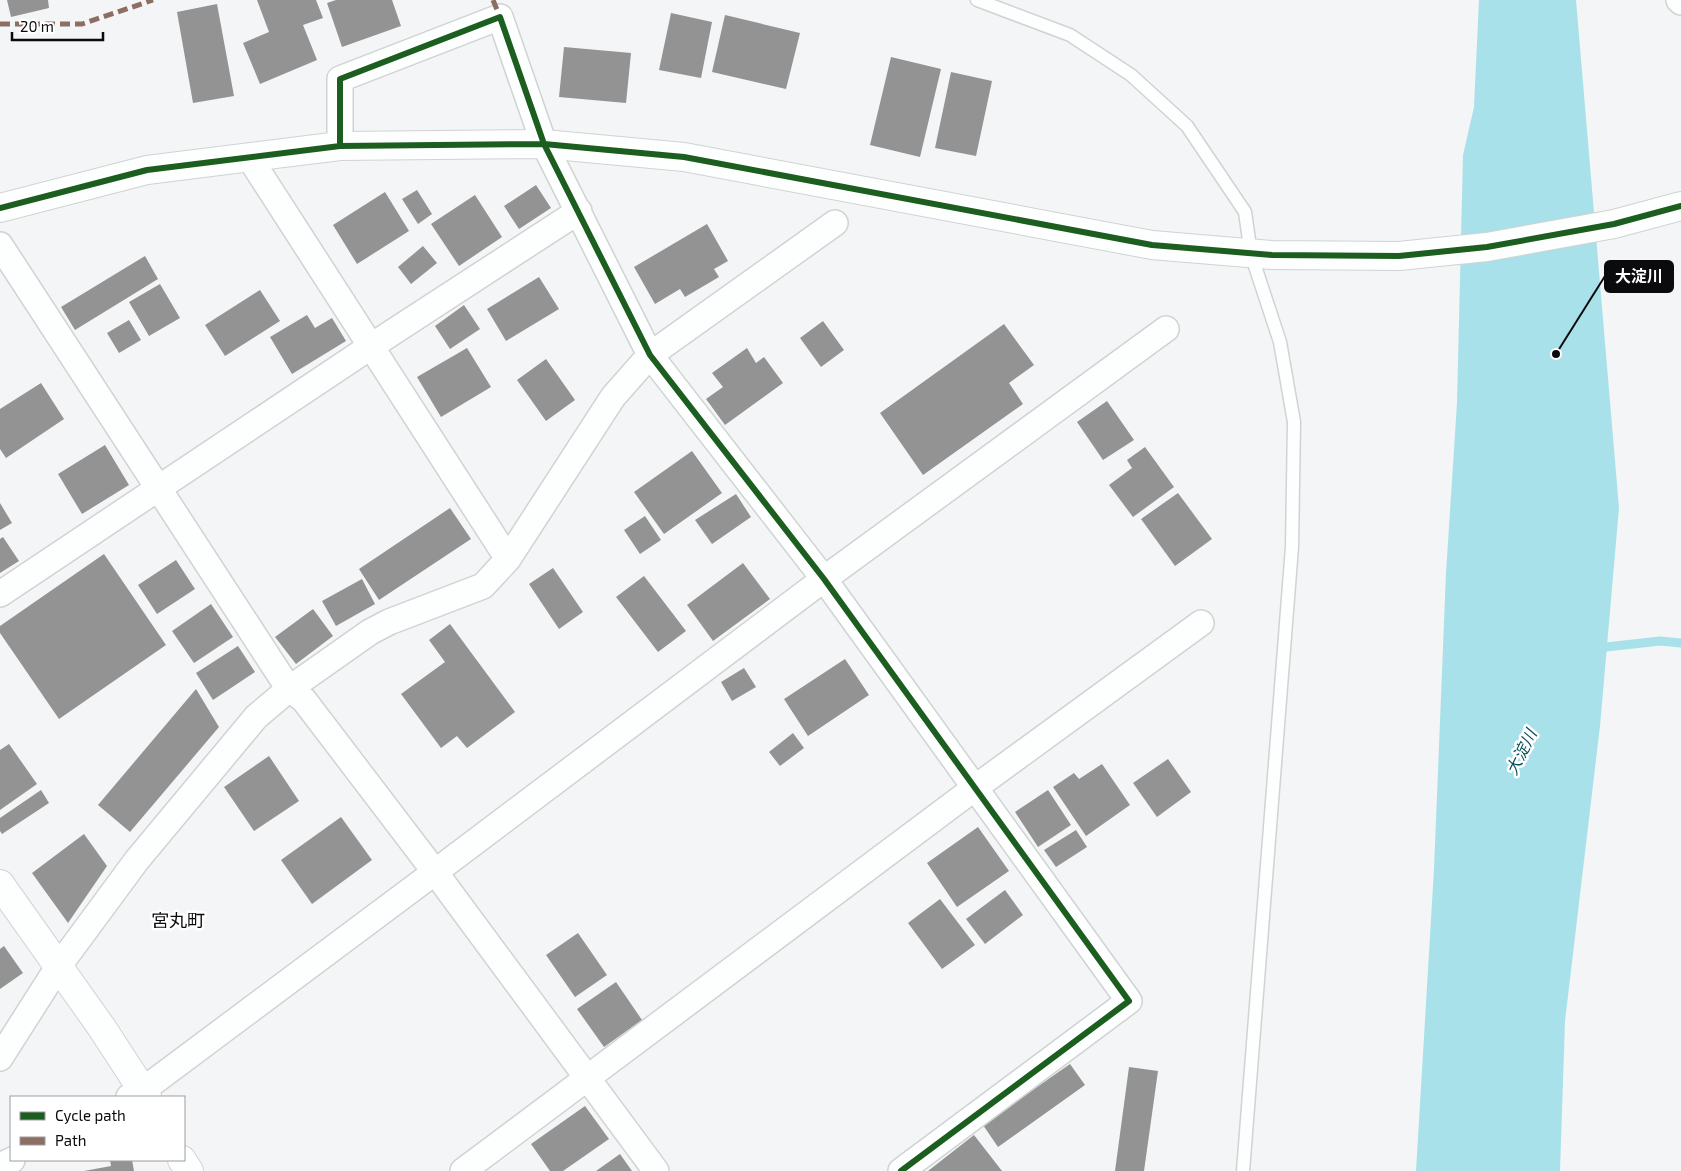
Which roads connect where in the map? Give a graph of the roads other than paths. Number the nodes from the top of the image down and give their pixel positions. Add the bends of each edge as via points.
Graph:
1 (977, 0) edge
2 (544, 144) junction
3 (340, 146) junction
4 (249, 157) junction
5 (1681, 206) edge
6 (0, 208) edge
7 (578, 211) junction
8 (835, 223) dead end
9 (0, 245) edge
10 (1262, 254) junction
11 (1166, 329) dead end
12 (370, 347) junction
13 (650, 355) junction
14 (157, 488) junction
15 (508, 560) junction
16 (824, 578) junction
17 (0, 594) edge
18 (1201, 623) dead end
19 (289, 689) junction
20 (976, 787) junction
21 (435, 872) junction
22 (0, 884) edge
23 (58, 967) junction
24 (0, 1058) edge
25 (586, 1078) junction
26 (139, 1095) edge
27 (463, 1171) edge
28 (656, 1171) edge
29 (902, 1171) edge
30 (1243, 1171) edge

1 - 10 lane via 1070,35 1131,76 1186,126 1245,212
2 - 3 street
2 - 3 street via 500,17 340,79
2 - 7 street
2 - 10 street via 684,157 1152,245
3 - 4 street
4 - 6 street via 147,170
4 - 12 street
5 - 10 street via 1614,224 1487,247 1399,256
7 - 12 street
7 - 13 street
8 - 13 street
9 - 14 street
10 - 30 lane via 1294,422 1292,547
11 - 16 street
12 - 14 street
12 - 15 street
13 - 15 street via 613,397
13 - 16 street
14 - 17 street
14 - 19 street
15 - 19 street via 483,586 388,622
16 - 20 street
16 - 21 street
18 - 20 street
19 - 21 street via 304,700
19 - 23 street via 256,717 137,860
20 - 25 street
20 - 29 street via 1129,1001
21 - 25 street
21 - 26 street
22 - 23 street
23 - 24 street
23 - 26 street via 102,1028
25 - 27 street
25 - 28 street

